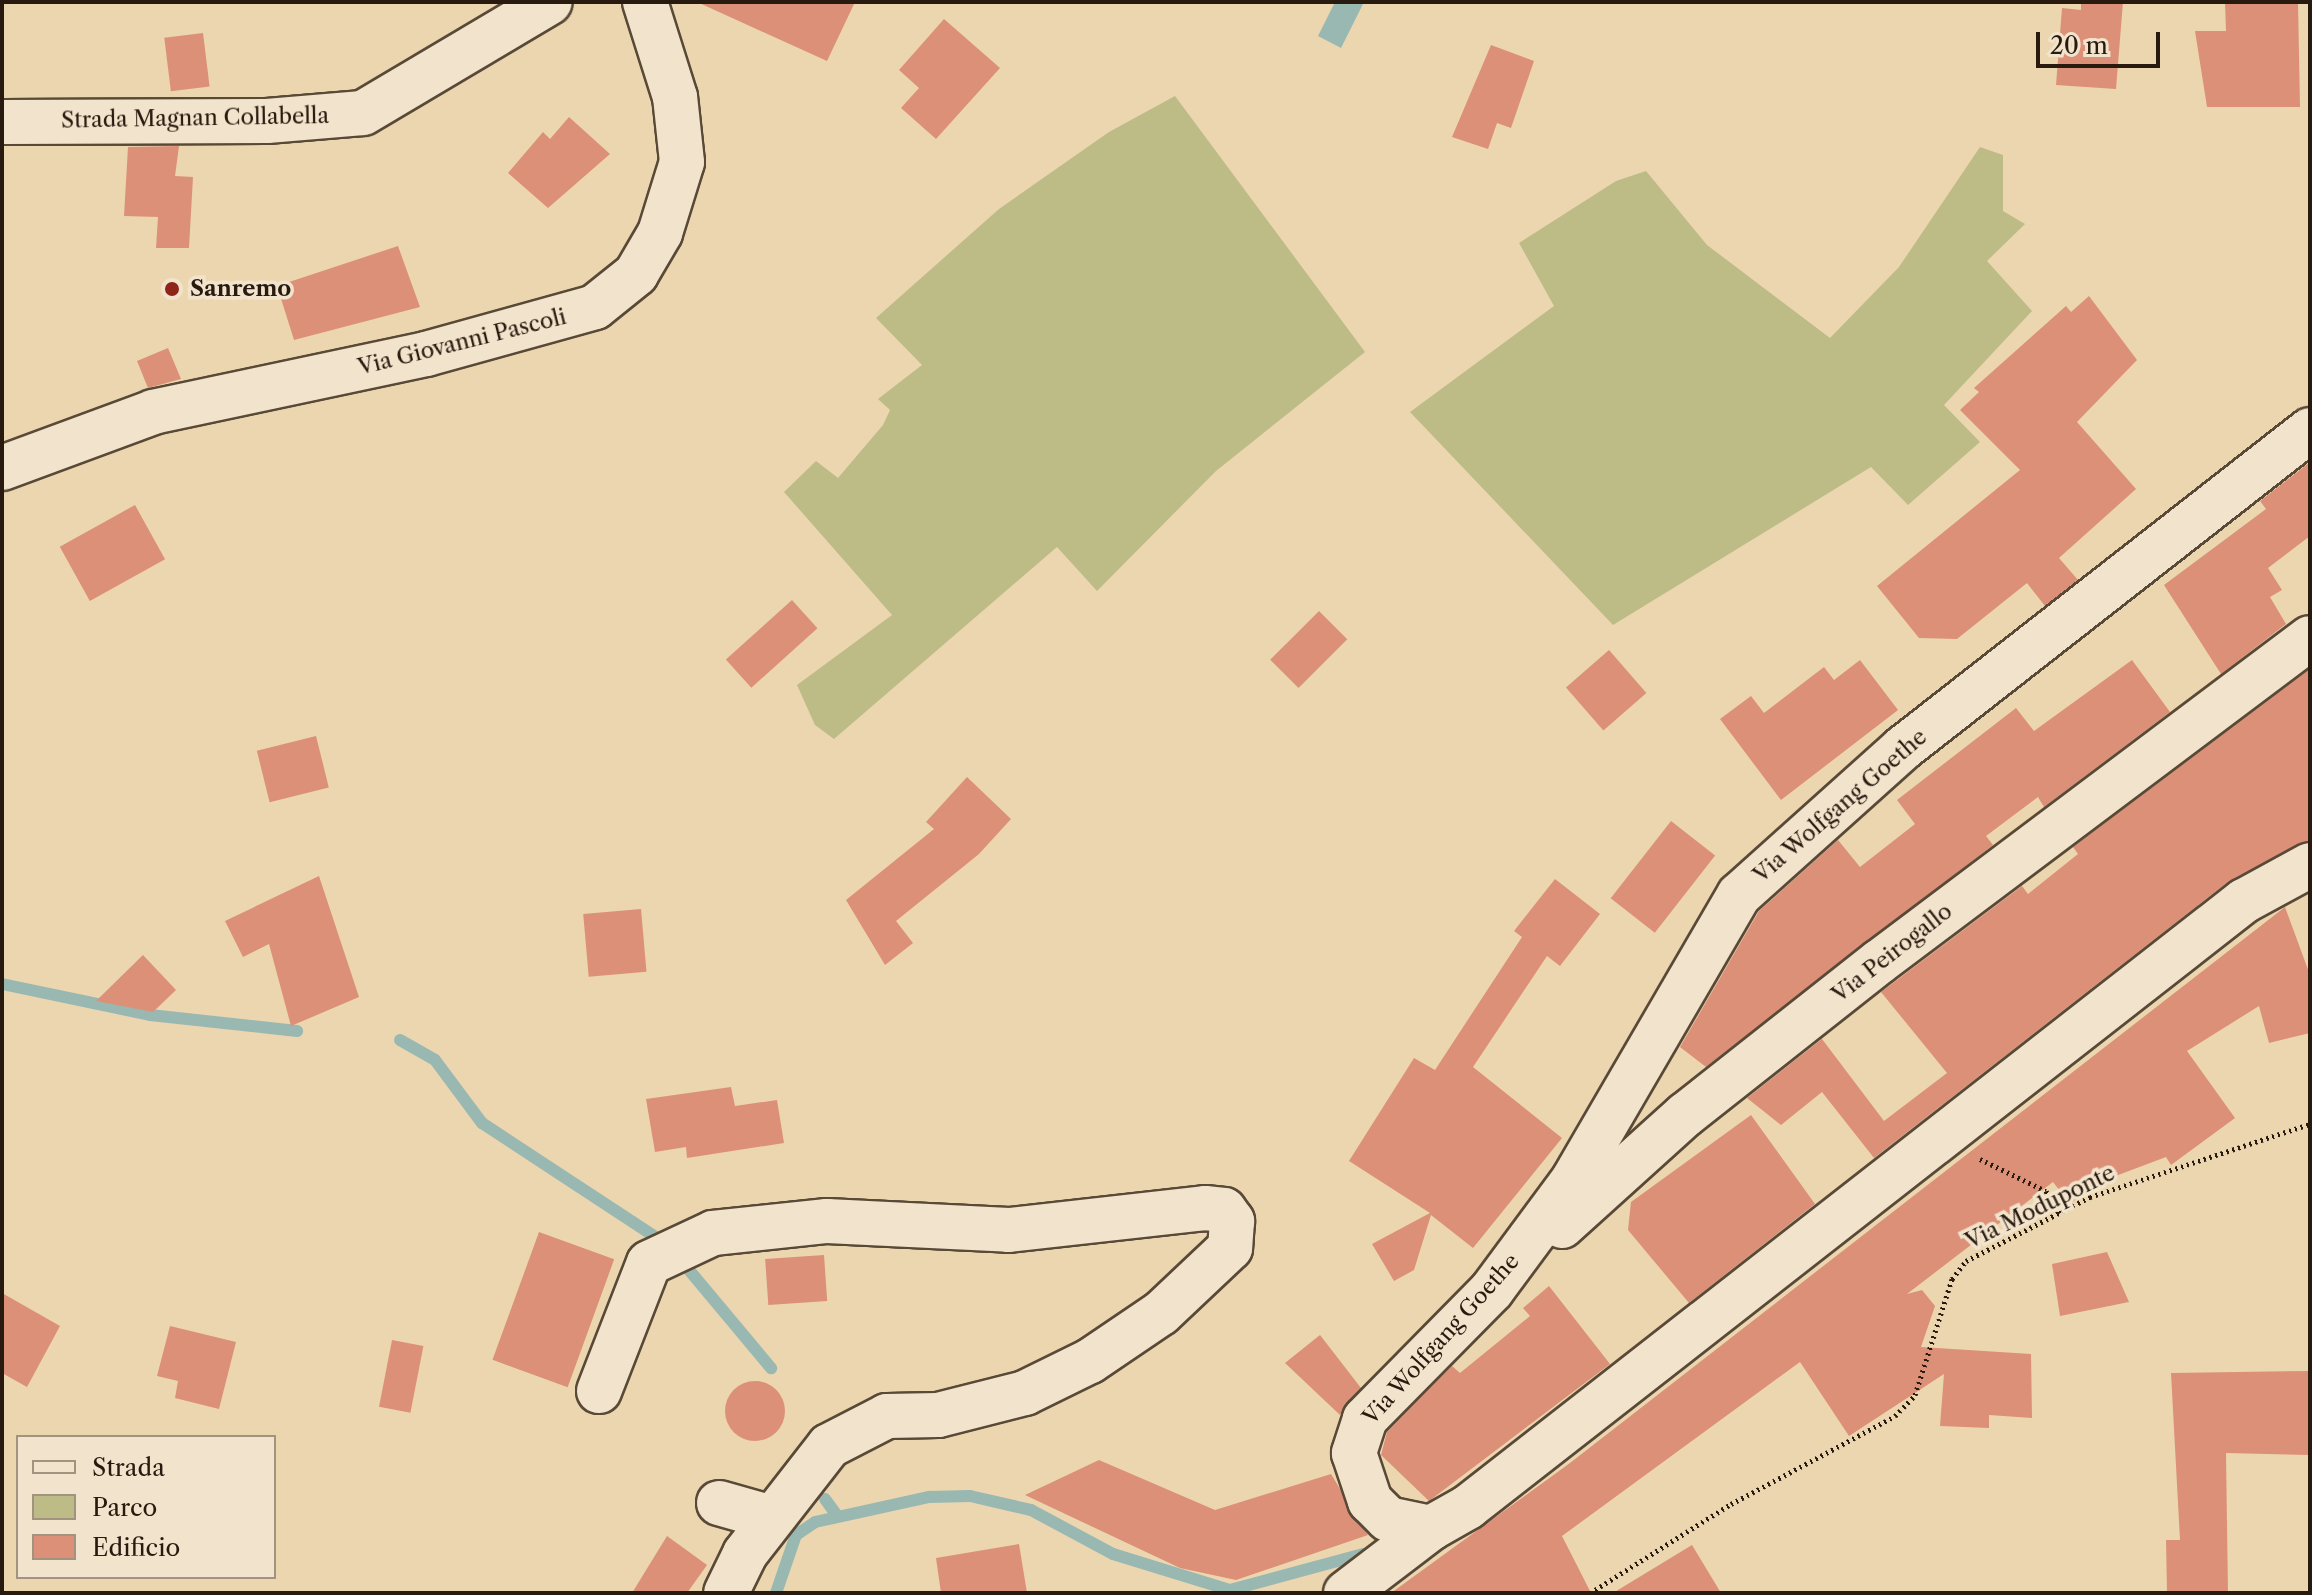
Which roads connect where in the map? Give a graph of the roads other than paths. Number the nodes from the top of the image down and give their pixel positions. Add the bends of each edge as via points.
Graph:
1 (550, 2) edge
2 (645, 2) edge
3 (2, 122) edge
4 (2310, 430) edge
5 (2, 468) edge
6 (2310, 638) edge
7 (2310, 865) edge
8 (1492, 1290) junction
9 (599, 1391) dead end
10 (719, 1503) dead end
11 (772, 1518) junction
12 (1431, 1528) junction
13 (726, 1593) edge
14 (1346, 1593) edge

1 - 3 street, Strada Magnan Collabella via 363,113 267,121
2 - 5 street, Via Giovanni Pascoli via 675,97 682,162 644,261 595,307 523,331 153,412
4 - 8 street, Via Wolfgang Goethe via 1766,865 1739,895 1574,1179
6 - 8 street, Via Peirogallo via 1697,1105
7 - 12 street via 2244,901 1943,1141
8 - 12 street, Via Wolfgang Goethe via 1365,1419 1355,1438 1370,1501 1388,1519
9 - 11 street via 649,1263 713,1233 827,1221 1009,1230 1205,1208 1224,1210 1232,1221 1230,1248 1161,1313 1090,1361 1025,1393 938,1415 887,1416 829,1446
10 - 11 street
11 - 13 street
12 - 14 street

